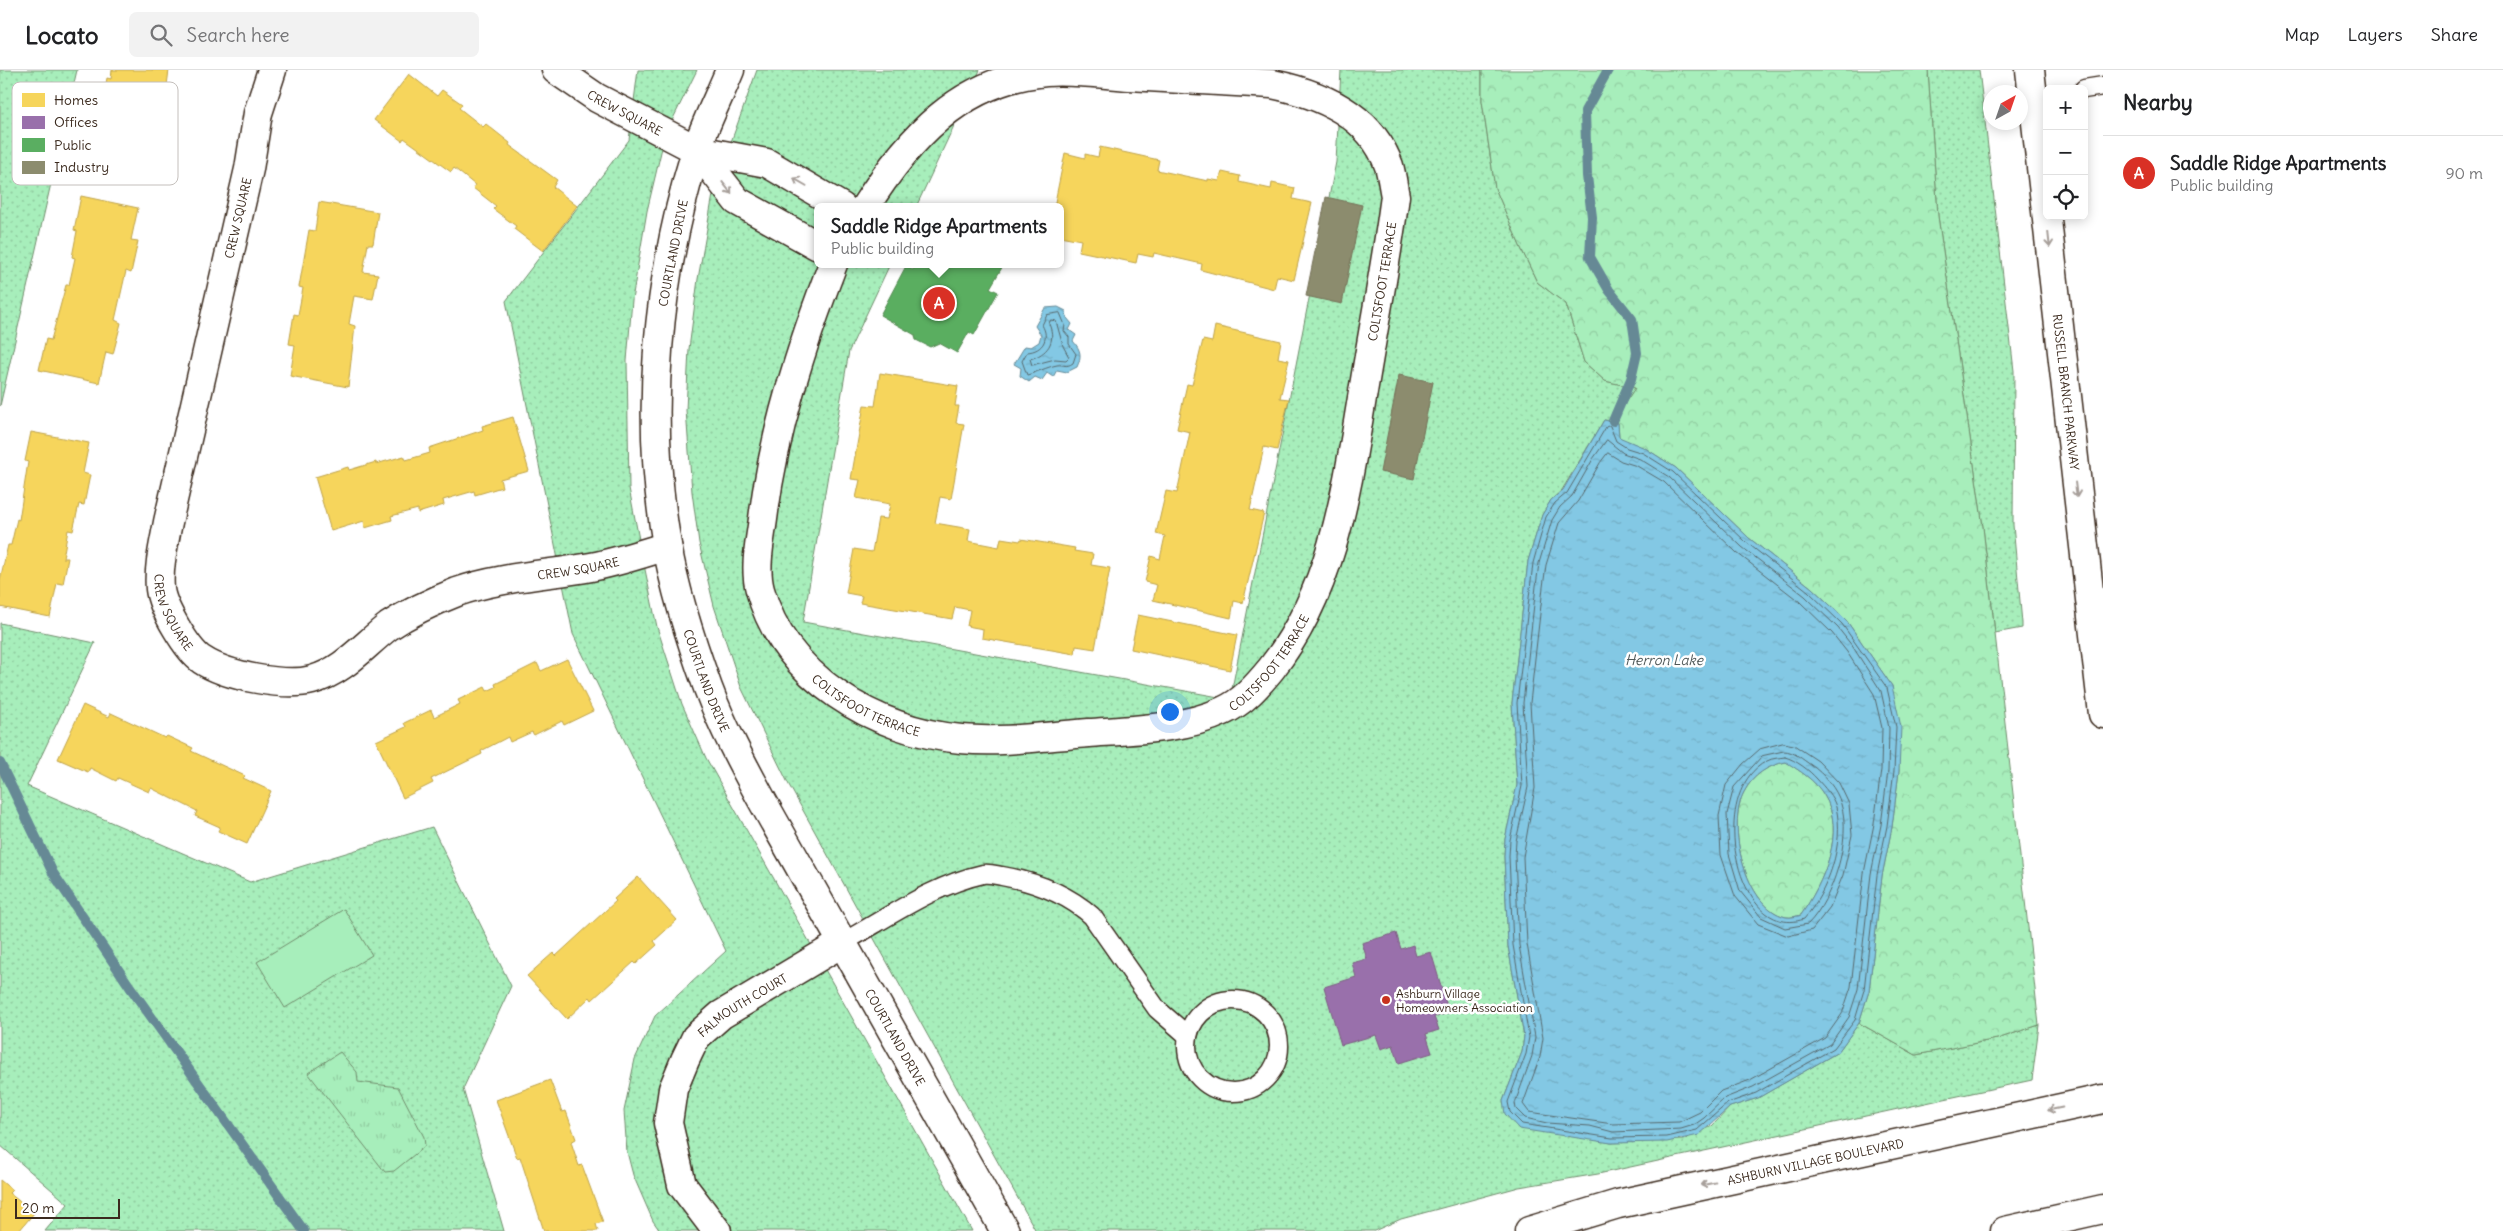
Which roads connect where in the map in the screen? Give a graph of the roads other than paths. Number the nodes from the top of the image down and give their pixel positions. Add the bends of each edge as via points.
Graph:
1 (272, 70) edge
2 (556, 70) edge
3 (730, 70) edge
4 (2030, 70) edge
5 (1009, 75) edge
6 (2103, 86) edge
7 (2088, 88) edge
8 (2040, 97) edge
9 (697, 150) junction
10 (835, 203) edge
11 (868, 203) edge
12 (814, 244) edge
13 (832, 268) edge
14 (667, 546) junction
15 (2103, 714) edge
16 (842, 943) junction
17 (1188, 1036) junction
18 (2103, 1099) edge
19 (2103, 1209) edge
20 (717, 1231) edge
21 (1005, 1231) edge
22 (1529, 1231) edge
23 (2005, 1231) edge

1 - 14 street, CREW SQUARE via 258,113 249,169 170,512 161,564 160,591 175,627 202,660 237,675 272,681 312,680 353,659 389,627 416,610 458,592 623,560
2 - 9 street, CREW SQUARE via 597,98
3 - 9 street, COURTLAND DRIVE
4 - 8 street, RUSSELL BRANCH PARKWAY
5 - 11 street, COLTSFOOT TERRACE via 941,114 922,131 889,169
5 - 13 street, COLTSFOOT TERRACE via 1077,73 1272,84 1291,88 1322,98 1347,112 1374,138 1389,166 1395,196 1343,509 1322,576 1300,628 1250,694 1224,711 1170,725 998,740 959,739 907,729 876,718 844,700 812,675 770,617 759,586 759,552 768,481 782,415
6 - 7 lane
8 -> 15 street, RUSSELL BRANCH PARKWAY via 2070,442
10 -> 9 street via 766,163
9 -> 12 street via 737,201
9 - 14 street, COURTLAND DRIVE via 663,291 656,384 658,471
14 - 16 street, COURTLAND DRIVE via 708,689 732,744
16 - 17 lane via 937,890 985,873 1025,880 1058,893 1092,916 1157,1009
16 - 20 street, FALMOUTH COURT via 721,1015 696,1037 685,1060 673,1089 669,1131 682,1185
16 - 21 street, COURTLAND DRIVE
17 - 17 lane via 1188,1058 1198,1077 1216,1089 1241,1092 1262,1083 1279,1056 1280,1042 1272,1021 1260,1008 1242,1000 1220,1001 1199,1015
18 -> 22 street, ASHBURN VILLAGE BOULEVARD via 1618,1204
19 - 23 street

